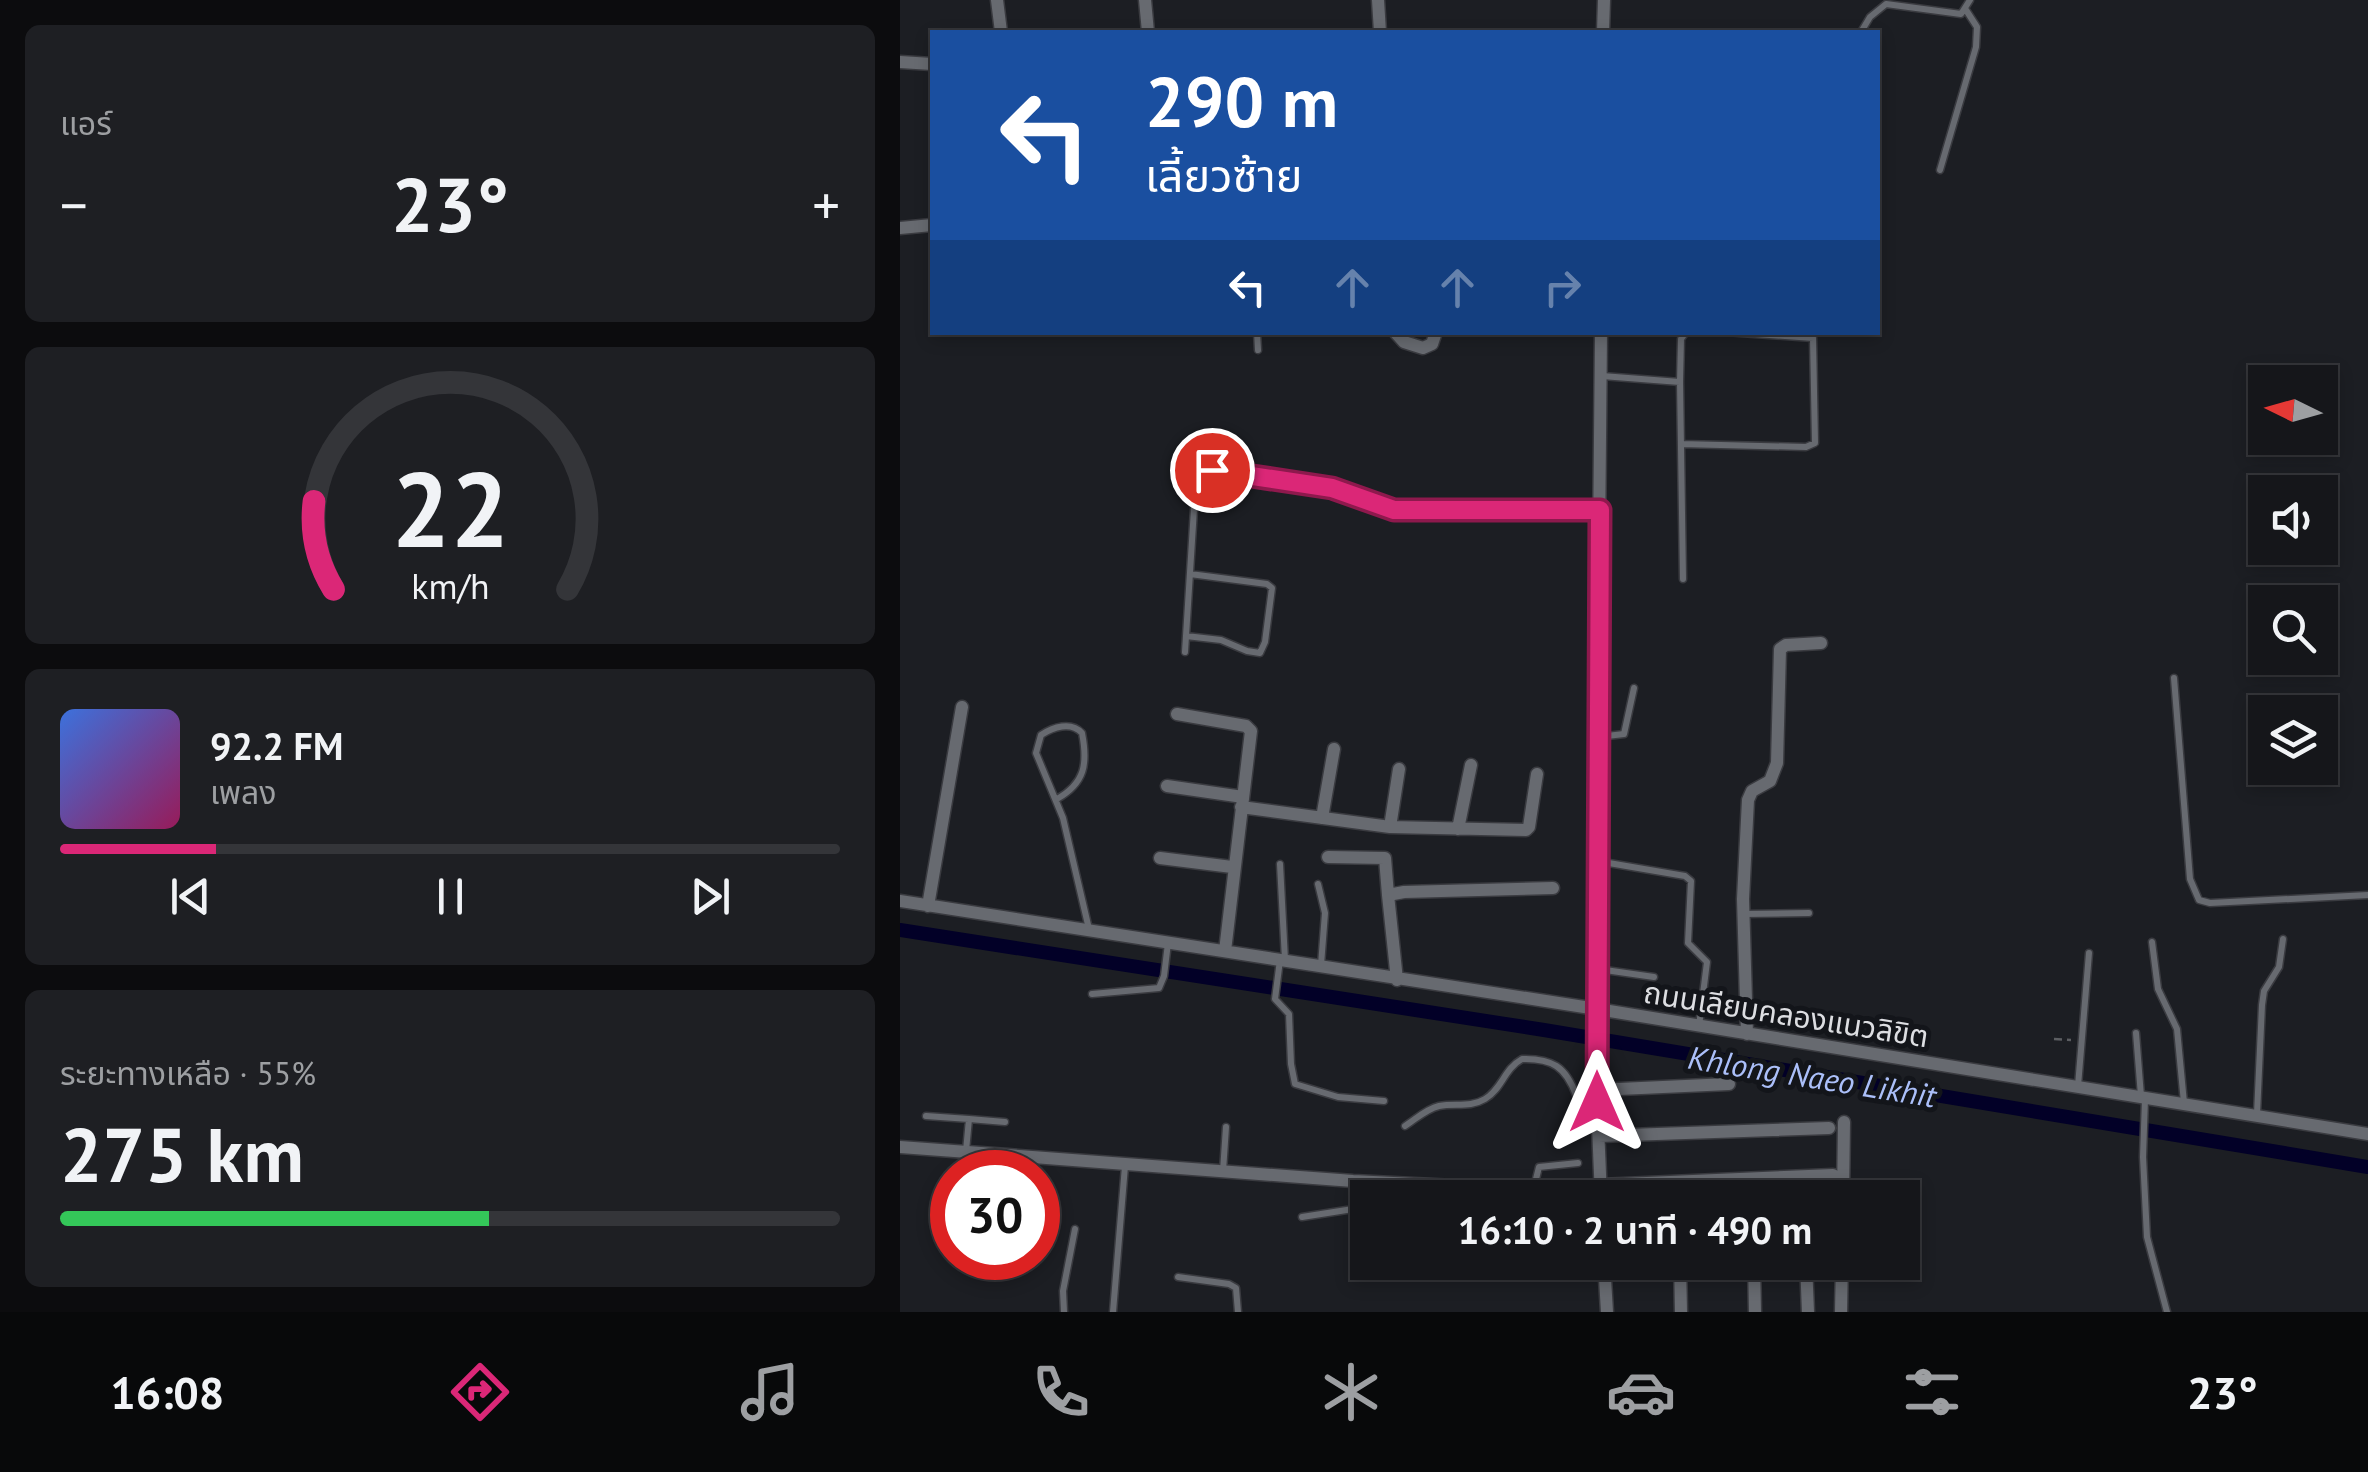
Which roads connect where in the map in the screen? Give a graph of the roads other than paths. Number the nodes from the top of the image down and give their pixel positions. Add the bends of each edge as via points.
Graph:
1 (996, 0) edge
2 (1145, 0) edge
3 (1378, 0) edge
4 (1604, 0) edge
5 (1970, 0) edge
6 (1966, 10) junction
7 (1001, 30) edge
8 (1148, 30) edge
9 (1380, 30) edge
10 (1603, 30) edge
11 (1862, 30) edge
12 (900, 62) edge
13 (930, 64) edge
14 (1940, 170) dead end
15 (930, 225) edge
16 (900, 228) edge
17 (1257, 335) edge
18 (1398, 335) edge
19 (1435, 335) edge
20 (1601, 335) edge
21 (1684, 335) edge
22 (1770, 335) edge
23 (1258, 350) dead end
24 (1601, 376) junction
25 (1680, 382) junction
26 (1681, 444) junction
27 (1600, 510) junction
28 (1190, 574) junction
29 (1683, 579) dead end
30 (1186, 636) junction
31 (1820, 643) dead end
32 (1185, 652) dead end
33 (2174, 678) dead end
34 (1634, 688) dead end
35 (962, 707) dead end
36 (1176, 714) dead end
37 (1597, 737) junction
38 (1334, 748) dead end
39 (1471, 765) dead end
40 (1399, 769) dead end
41 (1538, 774) dead end
42 (1167, 786) dead end
43 (1057, 799) junction
44 (1242, 802) junction
45 (1322, 818) junction
46 (1390, 827) junction
47 (1458, 829) junction
48 (1160, 858) dead end
49 (1328, 858) dead end
50 (1596, 861) junction
51 (1280, 864) dead end
52 (1232, 867) junction
53 (1318, 884) dead end
54 (1553, 888) dead end
55 (2368, 895) edge
56 (1388, 896) junction
57 (900, 901) edge
58 (928, 906) junction
59 (1809, 913) dead end
60 (1743, 914) junction
61 (1090, 930) junction
62 (2283, 939) dead end
63 (2152, 942) dead end
64 (1167, 948) junction
65 (1225, 952) junction
66 (2090, 953) dead end
67 (1281, 964) junction
68 (1321, 966) junction
69 (1597, 969) junction
70 (1654, 977) dead end
71 (1397, 980) junction
72 (1092, 994) dead end
73 (1597, 1009) junction
74 (1699, 1026) junction
75 (2136, 1033) dead end
76 (1746, 1034) junction
77 (1730, 1084) dead end
78 (2078, 1087) junction
79 (1597, 1096) junction
80 (1384, 1100) dead end
81 (2144, 1101) junction
82 (2184, 1104) junction
83 (2257, 1115) junction
84 (926, 1116) dead end
85 (969, 1119) junction
86 (1005, 1122) dead end
87 (1844, 1122) dead end
88 (1405, 1126) dead end
89 (1226, 1127) dead end
90 (1830, 1128) dead end
91 (2368, 1134) edge
92 (1599, 1136) junction
93 (900, 1147) edge
94 (939, 1150) edge
95 (965, 1150) edge
96 (1060, 1160) edge
97 (1578, 1164) dead end
98 (1124, 1166) junction
99 (1223, 1172) junction
100 (1833, 1175) dead end
101 (1538, 1180) edge
102 (1600, 1180) edge
103 (1764, 1180) edge
104 (1844, 1180) edge
105 (1350, 1181) edge
106 (1350, 1209) edge
107 (1302, 1217) dead end
108 (1075, 1229) dead end
109 (1178, 1276) dead end
110 (1605, 1280) edge
111 (1681, 1280) edge
112 (1754, 1280) edge
113 (1807, 1280) edge
114 (1842, 1280) edge
115 (1064, 1312) edge
116 (1113, 1312) edge
117 (1238, 1312) edge
118 (1607, 1312) edge
119 (1682, 1312) edge
120 (1755, 1312) edge
121 (1808, 1312) edge
122 (1841, 1312) edge
123 (2167, 1312) edge

1 - 7 street
2 - 8 street
3 - 9 street
4 - 10 street
5 - 6 lane
6 - 11 lane via 1953,15 1886,4
6 - 14 lane via 1977,28 1976,46
12 - 13 street
15 - 16 street
17 - 23 lane
18 - 19 street via 1423,348
20 - 24 street
21 - 25 lane
22 - 26 lane via 1814,338 1814,442
24 - 25 lane
24 - 27 street
25 - 26 lane
26 - 29 lane
27 - 28 lane via 1394,510 1332,488 1212,470 1196,478
27 - 37 street
28 - 30 lane
28 - 30 lane via 1272,588 1260,653
30 - 32 lane
31 - 60 street via 1786,645 1778,656 1777,763 1770,781 1748,800
33 - 55 lane via 2190,879 2199,900
34 - 37 lane via 1624,734
35 - 58 street
36 - 44 street via 1250,728
37 - 50 street
38 - 45 street
39 - 47 street
40 - 46 street
41 - 47 street via 1529,828
42 - 44 street
43 - 43 lane via 1082,774 1082,733 1070,726 1051,728 1037,744
43 - 61 lane
44 - 45 street
44 - 52 street
45 - 46 street
46 - 47 street
48 - 52 street
49 - 56 street via 1385,858
50 - 69 street
50 - 74 lane via 1691,881 1688,942 1707,960
51 - 67 lane
52 - 65 street
53 - 68 lane via 1325,912
54 - 56 street
56 - 71 street
57 - 58 street, ถนนเลียบคลองแนวลิขิต
58 - 61 street, ถนนเลียบคลองแนวลิขิต
59 - 60 lane
60 - 76 street
61 - 64 street, ถนนเลียบคลองแนวลิขิต
62 - 83 lane via 2280,967 2264,991
63 - 82 lane via 2158,988 2177,1028
64 - 65 street, ถนนเลียบคลองแนวลิขิต
64 - 72 lane via 1162,984 1154,990
65 - 67 street, ถนนเลียบคลองแนวลิขิต
66 - 78 lane
67 - 68 street, ถนนเลียบคลองแนวลิขิต
67 - 80 lane via 1276,1003 1289,1014 1295,1084 1338,1098
68 - 71 street, ถนนเลียบคลองแนวลิขิต
69 - 70 lane
69 - 73 street
71 - 73 street, ถนนเลียบคลองแนวลิขิต
73 - 74 street, ถนนเลียบคลองแนวลิขิต
73 - 79 street
74 - 76 street, ถนนเลียบคลองแนวลิขิต
75 - 81 lane
76 - 78 street, ถนนเลียบคลองแนวลิขิต
77 - 79 street
78 - 81 street, ถนนเลียบคลองแนวลิขิต
79 - 88 lane via 1576,1095 1568,1074 1555,1064 1522,1059 1482,1101 1433,1108
79 - 92 street
81 - 82 street, ถนนเลียบคลองแนวลิขิต
81 - 123 lane via 2147,1237
82 - 83 street, ถนนเลียบคลองแนวลิขิต
83 - 91 street, ถนนเลียบคลองแนวลิขิต
84 - 85 lane
85 - 86 lane
85 - 95 lane
87 - 104 street
89 - 99 lane
90 - 92 street
92 - 102 street
93 - 94 street
96 - 98 street
97 - 101 lane via 1538,1167
98 - 99 street
98 - 116 lane
99 - 105 street
100 - 103 street
106 - 107 lane
108 - 115 lane
109 - 117 lane via 1236,1288
110 - 118 street
111 - 119 street
112 - 120 street
113 - 121 street
114 - 122 street

